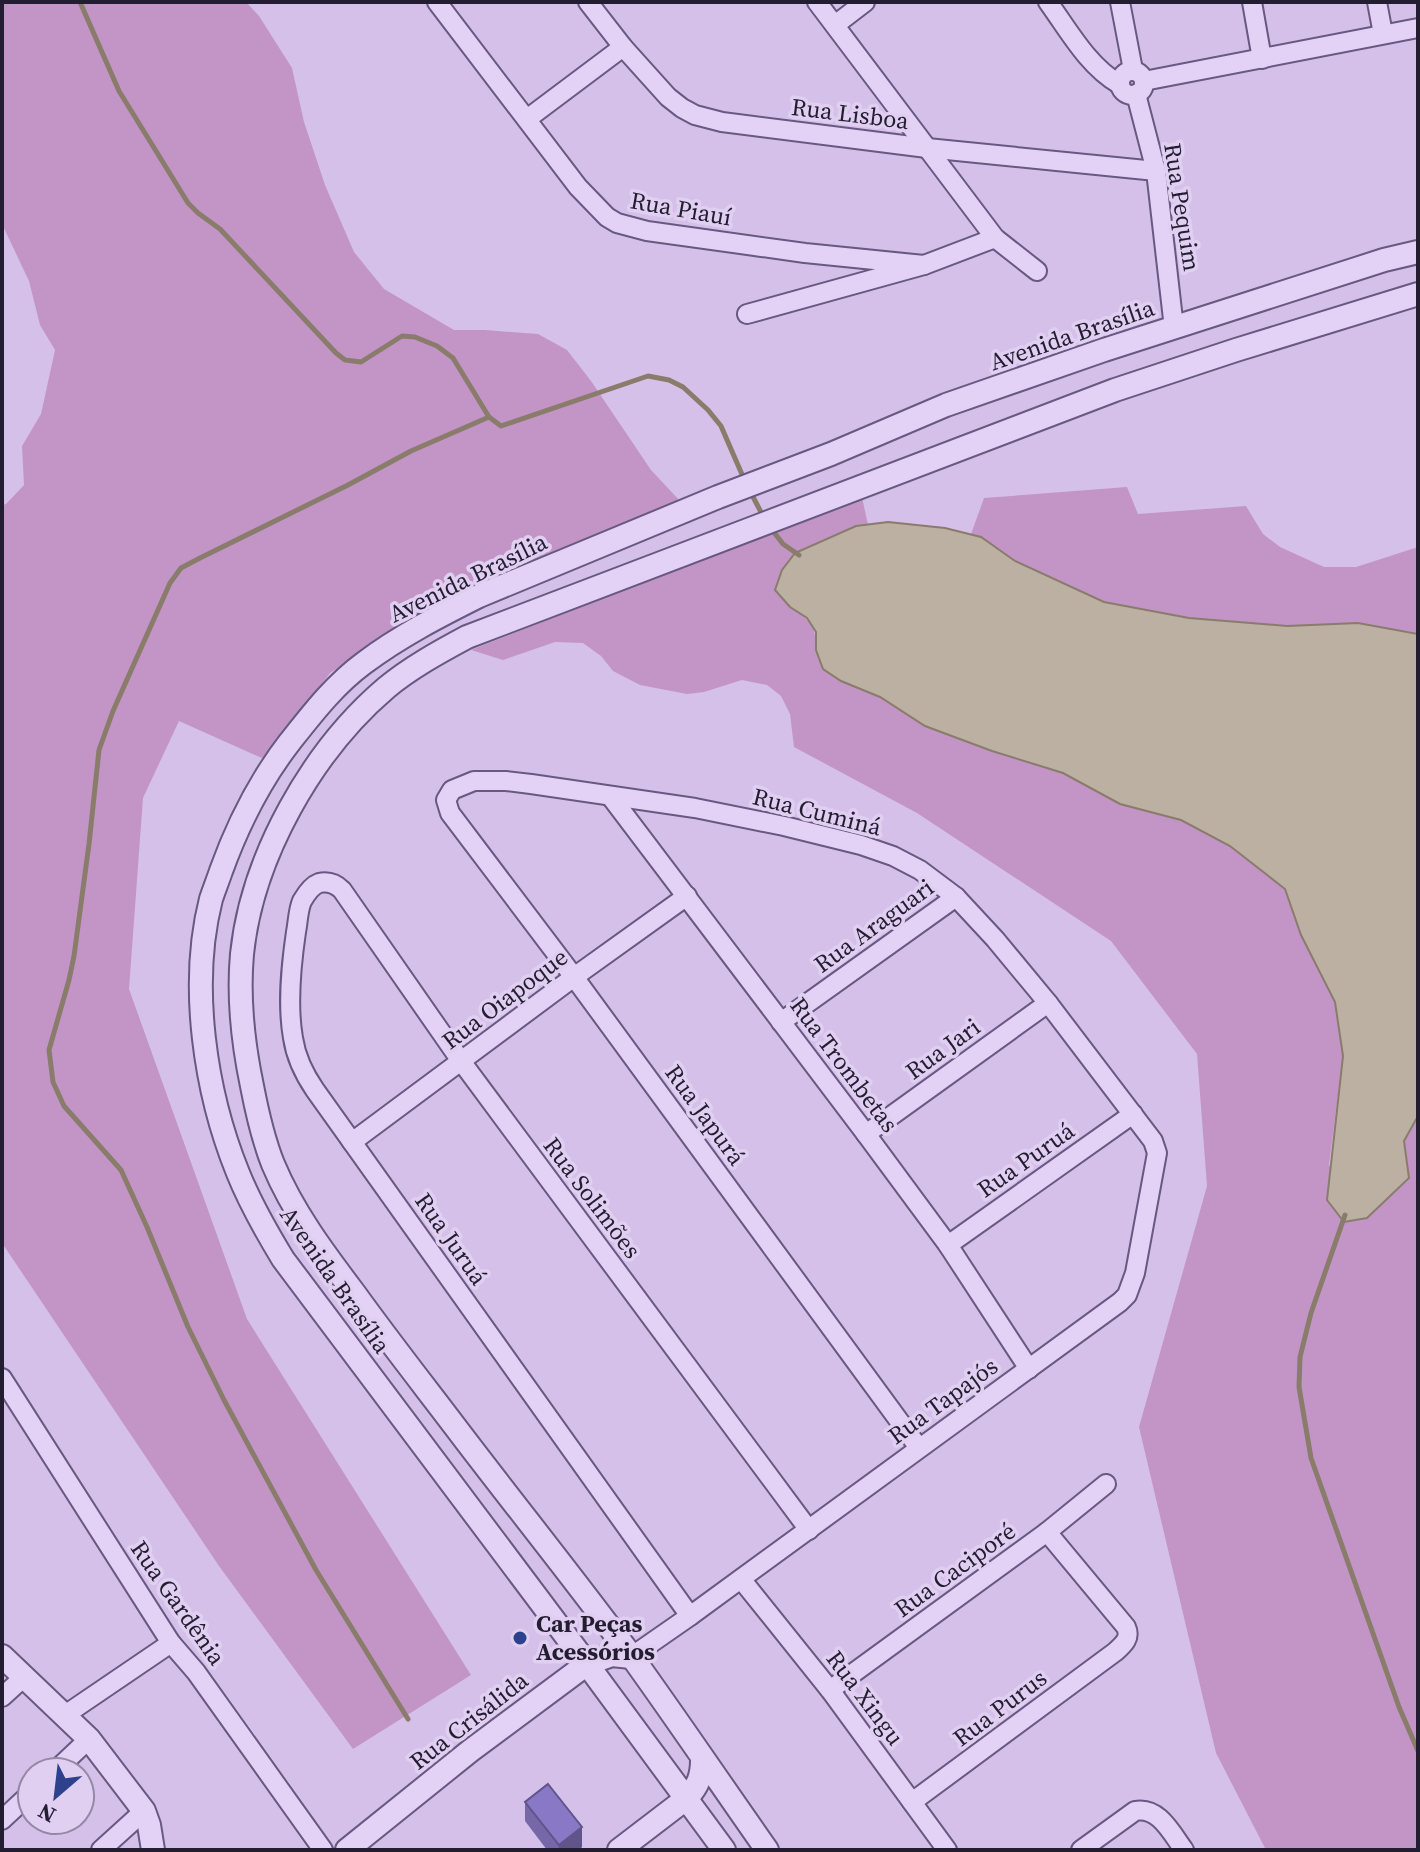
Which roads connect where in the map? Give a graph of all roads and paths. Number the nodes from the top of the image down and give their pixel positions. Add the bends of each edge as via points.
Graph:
1 (437, 2) edge
2 (588, 2) edge
3 (817, 2) edge
4 (865, 2) edge
5 (1048, 2) edge
6 (1120, 2) edge
7 (1252, 2) edge
8 (1377, 2) edge
9 (835, 25) junction
10 (1418, 28) edge
11 (1383, 34) junction
12 (623, 47) junction
13 (1262, 59) junction
14 (1133, 82) junction
15 (527, 119) junction
16 (927, 148) junction
17 (1156, 171) junction
18 (995, 238) junction
19 (1418, 238) edge
20 (1418, 252) edge
21 (1384, 260) junction
22 (924, 265) junction
23 (1037, 271) dead end
24 (1418, 294) edge
25 (747, 314) dead end
26 (1174, 328) junction
27 (611, 797) junction
28 (450, 813) joint
29 (342, 890) joint
30 (687, 896) junction
31 (956, 897) junction
32 (574, 977) junction
33 (1048, 1003) junction
34 (781, 1022) junction
35 (461, 1061) junction
36 (1133, 1114) junction
37 (866, 1134) junction
38 (352, 1142) junction
39 (948, 1245) junction
40 (1029, 1369) junction
41 (2, 1378) edge
42 (919, 1448) junction
43 (1106, 1484) dead end
44 (809, 1530) junction
45 (1047, 1532) junction
46 (741, 1579) junction
47 (690, 1616) junction
48 (171, 1643) junction
49 (2, 1656) edge
50 (631, 1657) junction
51 (587, 1664) junction
52 (24, 1677) junction
53 (830, 1690) junction
54 (2, 1697) edge
55 (65, 1715) junction
56 (89, 1739) junction
57 (71, 1756) edge
58 (702, 1760) junction
59 (687, 1798) junction
60 (912, 1802) junction
61 (144, 1811) junction
62 (101, 1850) edge
63 (153, 1850) edge
64 (323, 1850) edge
65 (347, 1850) edge
66 (619, 1850) edge
67 (724, 1850) edge
68 (767, 1850) edge
69 (947, 1850) edge
70 (1081, 1850) edge
71 (1184, 1850) edge

1 - 15 street, Rua Piauí
2 - 12 street, Rua Lisboa
3 - 9 street
4 - 9 street
5 - 14 street via 1096,67
6 - 14 street, Rua Pequim
7 - 13 street
8 - 11 street
9 - 16 street
10 - 11 street
11 - 13 street
12 - 15 street
12 - 16 street, Rua Lisboa via 668,97 707,119
13 - 14 street
14 - 17 street, Rua Pequim
15 - 22 street, Rua Piauí via 578,187 617,223 805,253
16 - 17 street, Rua Lisboa
16 - 18 street
17 - 26 street, Rua Pequim
18 - 22 street
18 - 23 street
19 - 21 street
20 - 21 street, Avenida Brasília
21 - 26 street, Avenida Brasília
22 - 25 street
24 - 50 street, Avenida Brasília via 1115,390 467,637 386,688 345,727 287,813 251,900 242,954 241,1011 248,1066 272,1161 316,1242
26 - 51 street, Avenida Brasília via 946,405 466,602 403,635 321,702 247,809 211,899 201,971 212,1085 238,1174 283,1259
27 - 28 street, Rua Cuminá via 474,781 447,795
27 - 30 street, Rua Trombetas
27 - 31 street, Rua Cuminá via 695,808 861,845 920,870
28 - 32 street, Rua Japurá
29 - 35 street, Rua Solimões
29 - 38 street, Rua Juruá via 320,883 302,902 292,961 292,1036 303,1071
30 - 32 street, Rua Oiapoque
30 - 34 street, Rua Trombetas
31 - 33 street, Rua Cuminá
31 - 34 street, Rua Araguari
32 - 35 street, Rua Oiapoque
32 - 42 street, Rua Japurá
33 - 36 street, Rua Cuminá
33 - 37 street, Rua Jari
34 - 37 street, Rua Trombetas
35 - 38 street, Rua Oiapoque
35 - 44 street, Rua Solimões
36 - 39 street, Rua Puruá
36 - 40 street, Rua Tapajós via 1157,1153 1132,1284 1120,1302
37 - 39 street, Rua Trombetas
38 - 47 street, Rua Juruá
39 - 40 street, Rua Trombetas
40 - 42 street, Rua Tapajós
41 - 48 street, Rua Gardênia
42 - 44 street, Rua Tapajós
43 - 45 street, Rua Caciporé
44 - 46 street, Rua Tapajós
45 - 53 street, Rua Caciporé
45 - 60 street, Rua Purus via 1126,1627 1128,1638
46 - 47 street, Rua Tapajós
46 - 53 street, Rua Xingu
47 - 50 street, Rua Tapajós
48 - 55 street
48 - 64 street, Rua Gardênia
49 - 52 street
50 - 51 street, Rua Crisálida via 612,1655
50 - 58 street, Avenida Brasília
51 - 59 street, Avenida Brasília
51 - 65 street, Rua Crisálida
52 - 54 street
52 - 55 street
53 - 60 street, Rua Xingu
55 - 56 street
56 - 57 street
56 - 61 street
58 - 59 street via 701,1776
58 - 68 street, Avenida Brasília
59 - 66 street
59 - 67 street, Avenida Brasília
60 - 69 street, Rua Xingu
61 - 62 street
61 - 63 street
70 - 71 street via 1135,1811 1147,1810 1160,1818

